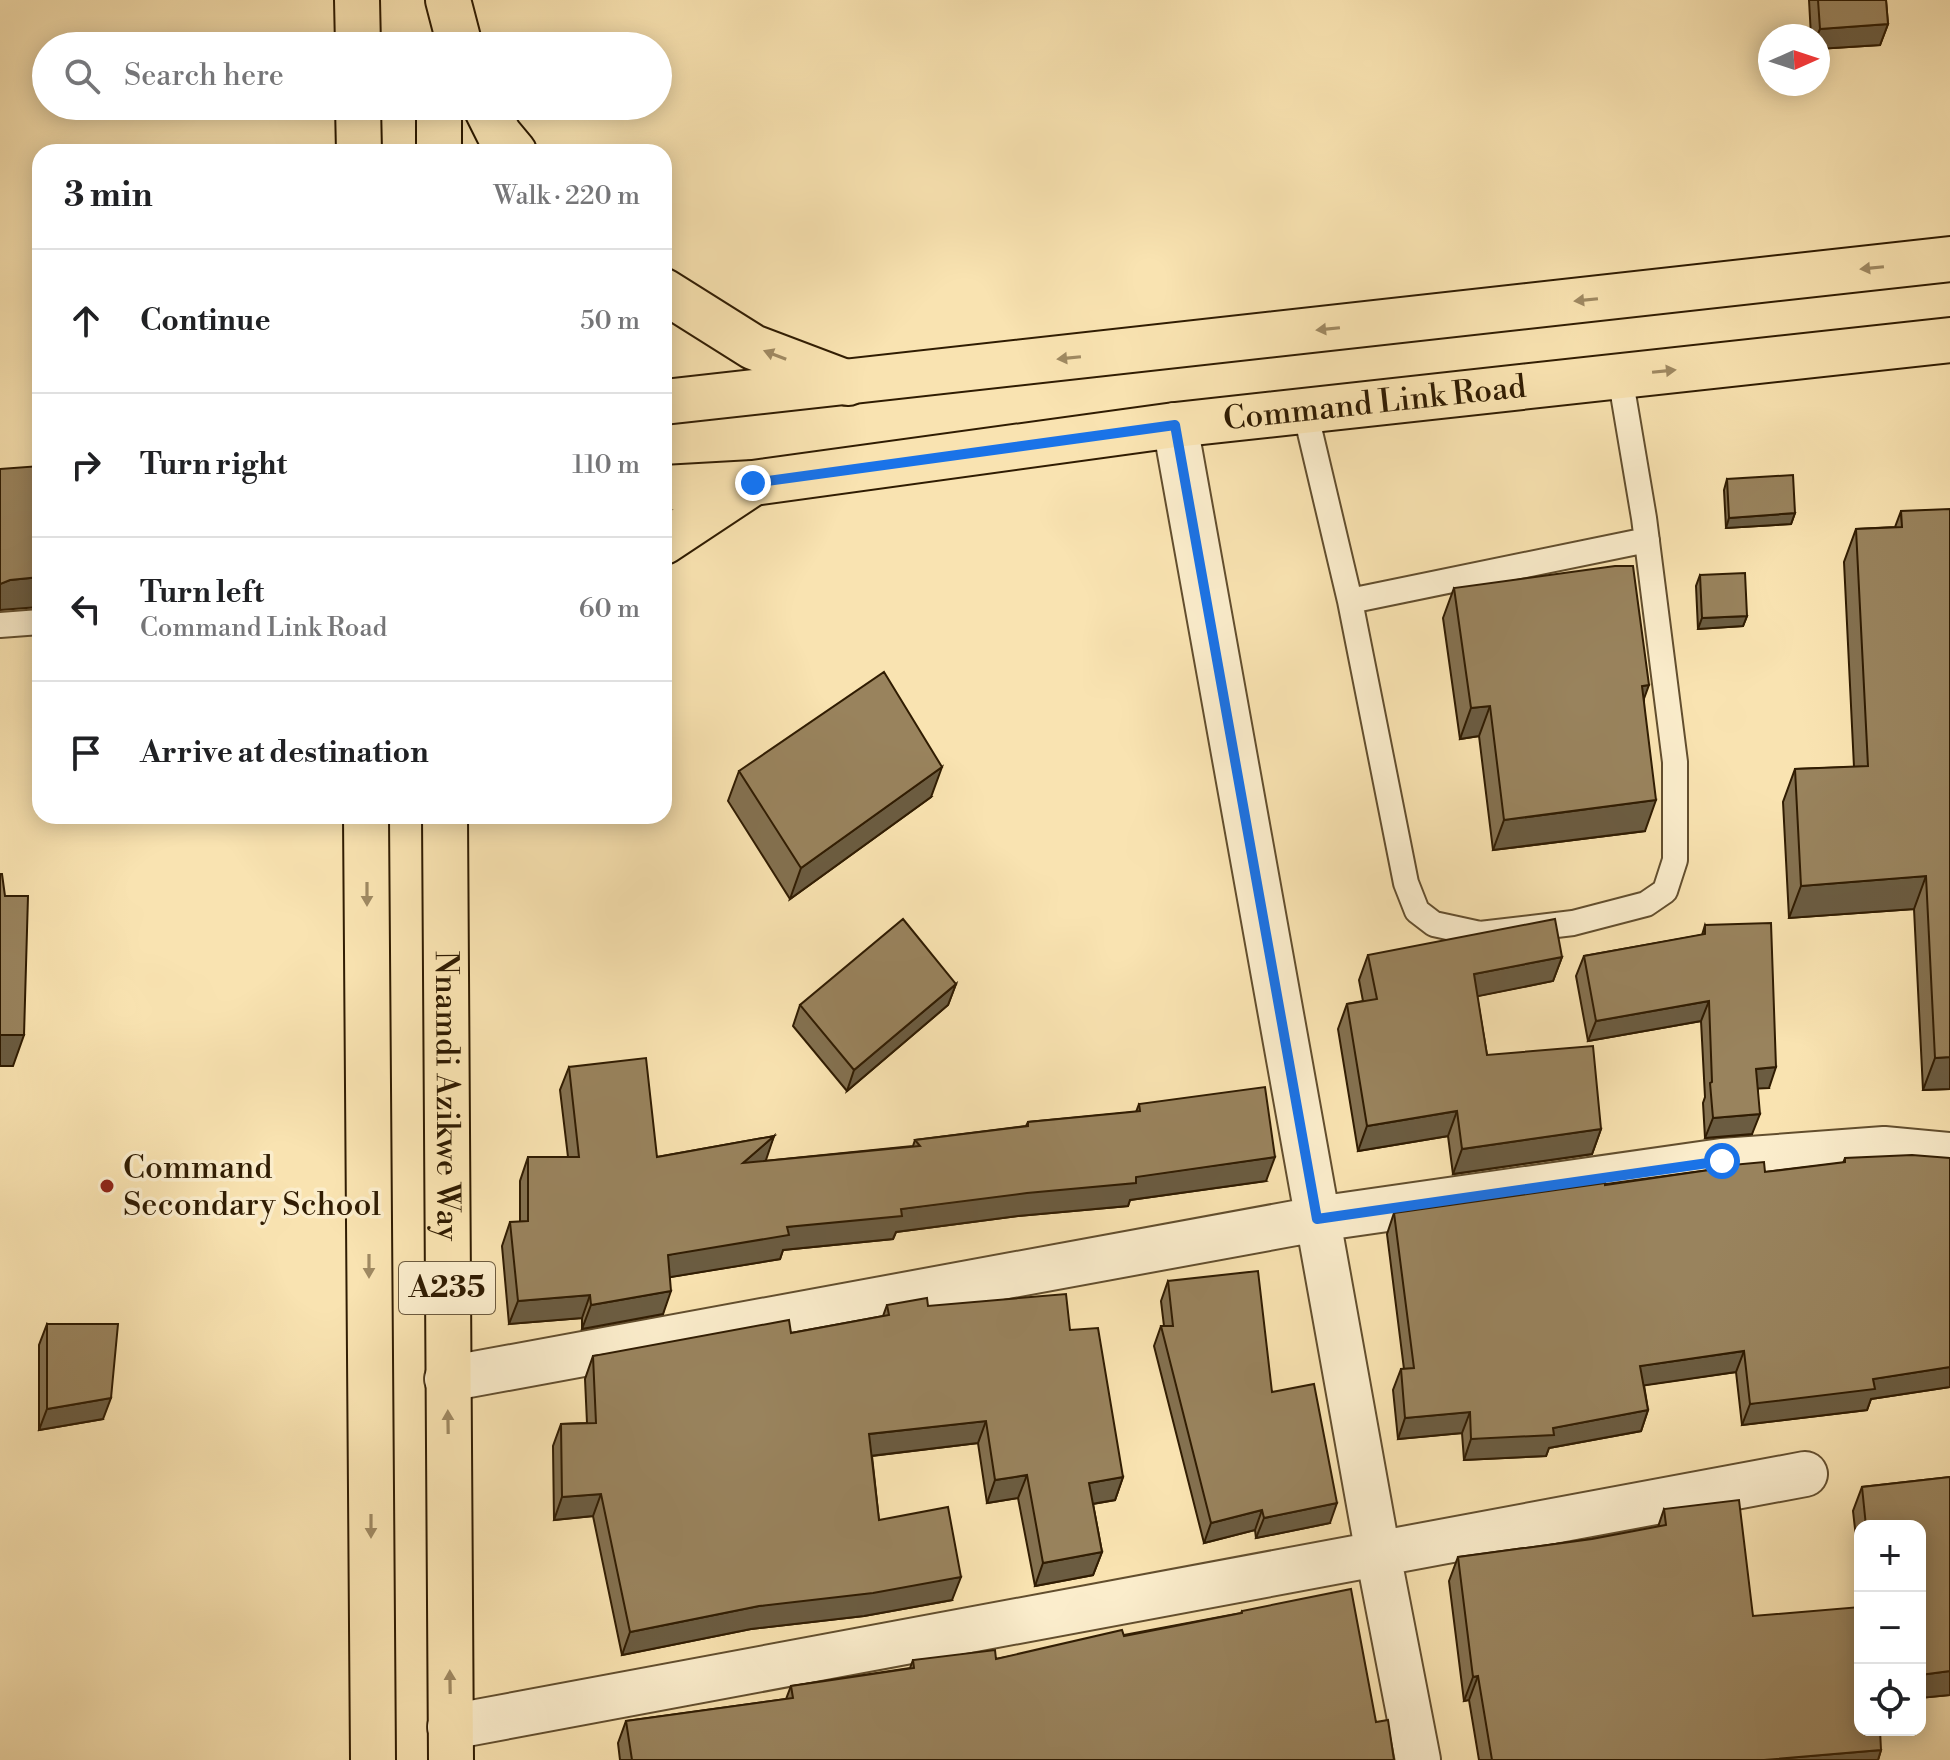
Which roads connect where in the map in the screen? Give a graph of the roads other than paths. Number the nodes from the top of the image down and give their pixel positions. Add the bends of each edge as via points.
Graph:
1 (357, 0) edge
2 (437, 0) edge
3 (448, 0) edge
4 (358, 32) edge
5 (437, 32) edge
6 (456, 32) edge
7 (358, 120) edge
8 (439, 120) edge
9 (492, 120) edge
10 (359, 144) edge
11 (439, 144) edge
12 (507, 144) edge
13 (1950, 259) edge
14 (672, 296) edge
15 (1950, 340) edge
16 (1620, 376) junction
17 (848, 383) junction
18 (672, 401) edge
19 (1305, 411) junction
20 (1175, 425) junction
21 (753, 483) junction
22 (672, 488) edge
23 (672, 537) edge
24 (1647, 540) junction
25 (1350, 601) junction
26 (32, 623) edge
27 (0, 625) edge
28 (366, 824) edge
29 (445, 824) edge
30 (467, 824) edge
31 (445, 959) junction
32 (1950, 1155) edge
33 (1317, 1219) junction
34 (447, 1379) junction
35 (1805, 1474) dead end
36 (1378, 1554) junction
37 (451, 1743) edge
38 (373, 1760) edge
39 (1418, 1760) edge

1 - 4 main road
2 - 5 main road
3 - 6 main road
7 - 10 main road
8 - 11 main road
9 - 12 main road
13 -> 17 main road
17 -> 14 main road via 753,347
16 -> 15 main road, Command Link Road
16 - 19 main road, Command Link Road
16 - 24 lane
17 - 18 main road
19 - 20 main road, Command Link Road
19 - 25 lane
20 - 21 main road, Command Link Road
20 - 33 street
21 - 22 main road, Command Link Road
21 - 23 main road
24 - 25 lane
24 - 25 lane via 1675,762 1675,860 1665,891 1646,904 1573,923 1480,934 1434,924 1417,911 1406,883
26 - 27 lane
28 -> 38 main road, A235
29 - 31 main road, Nnamdi Azikwe Way / A235
30 - 31 main road
31 - 34 main road, Nnamdi Azikwe Way / A235
32 - 33 street via 1884,1149 1722,1161
33 - 34 street
33 - 36 street
37 -> 34 main road, Nnamdi Azikwe Way / A235
35 - 36 street
36 - 37 street
36 - 39 street

